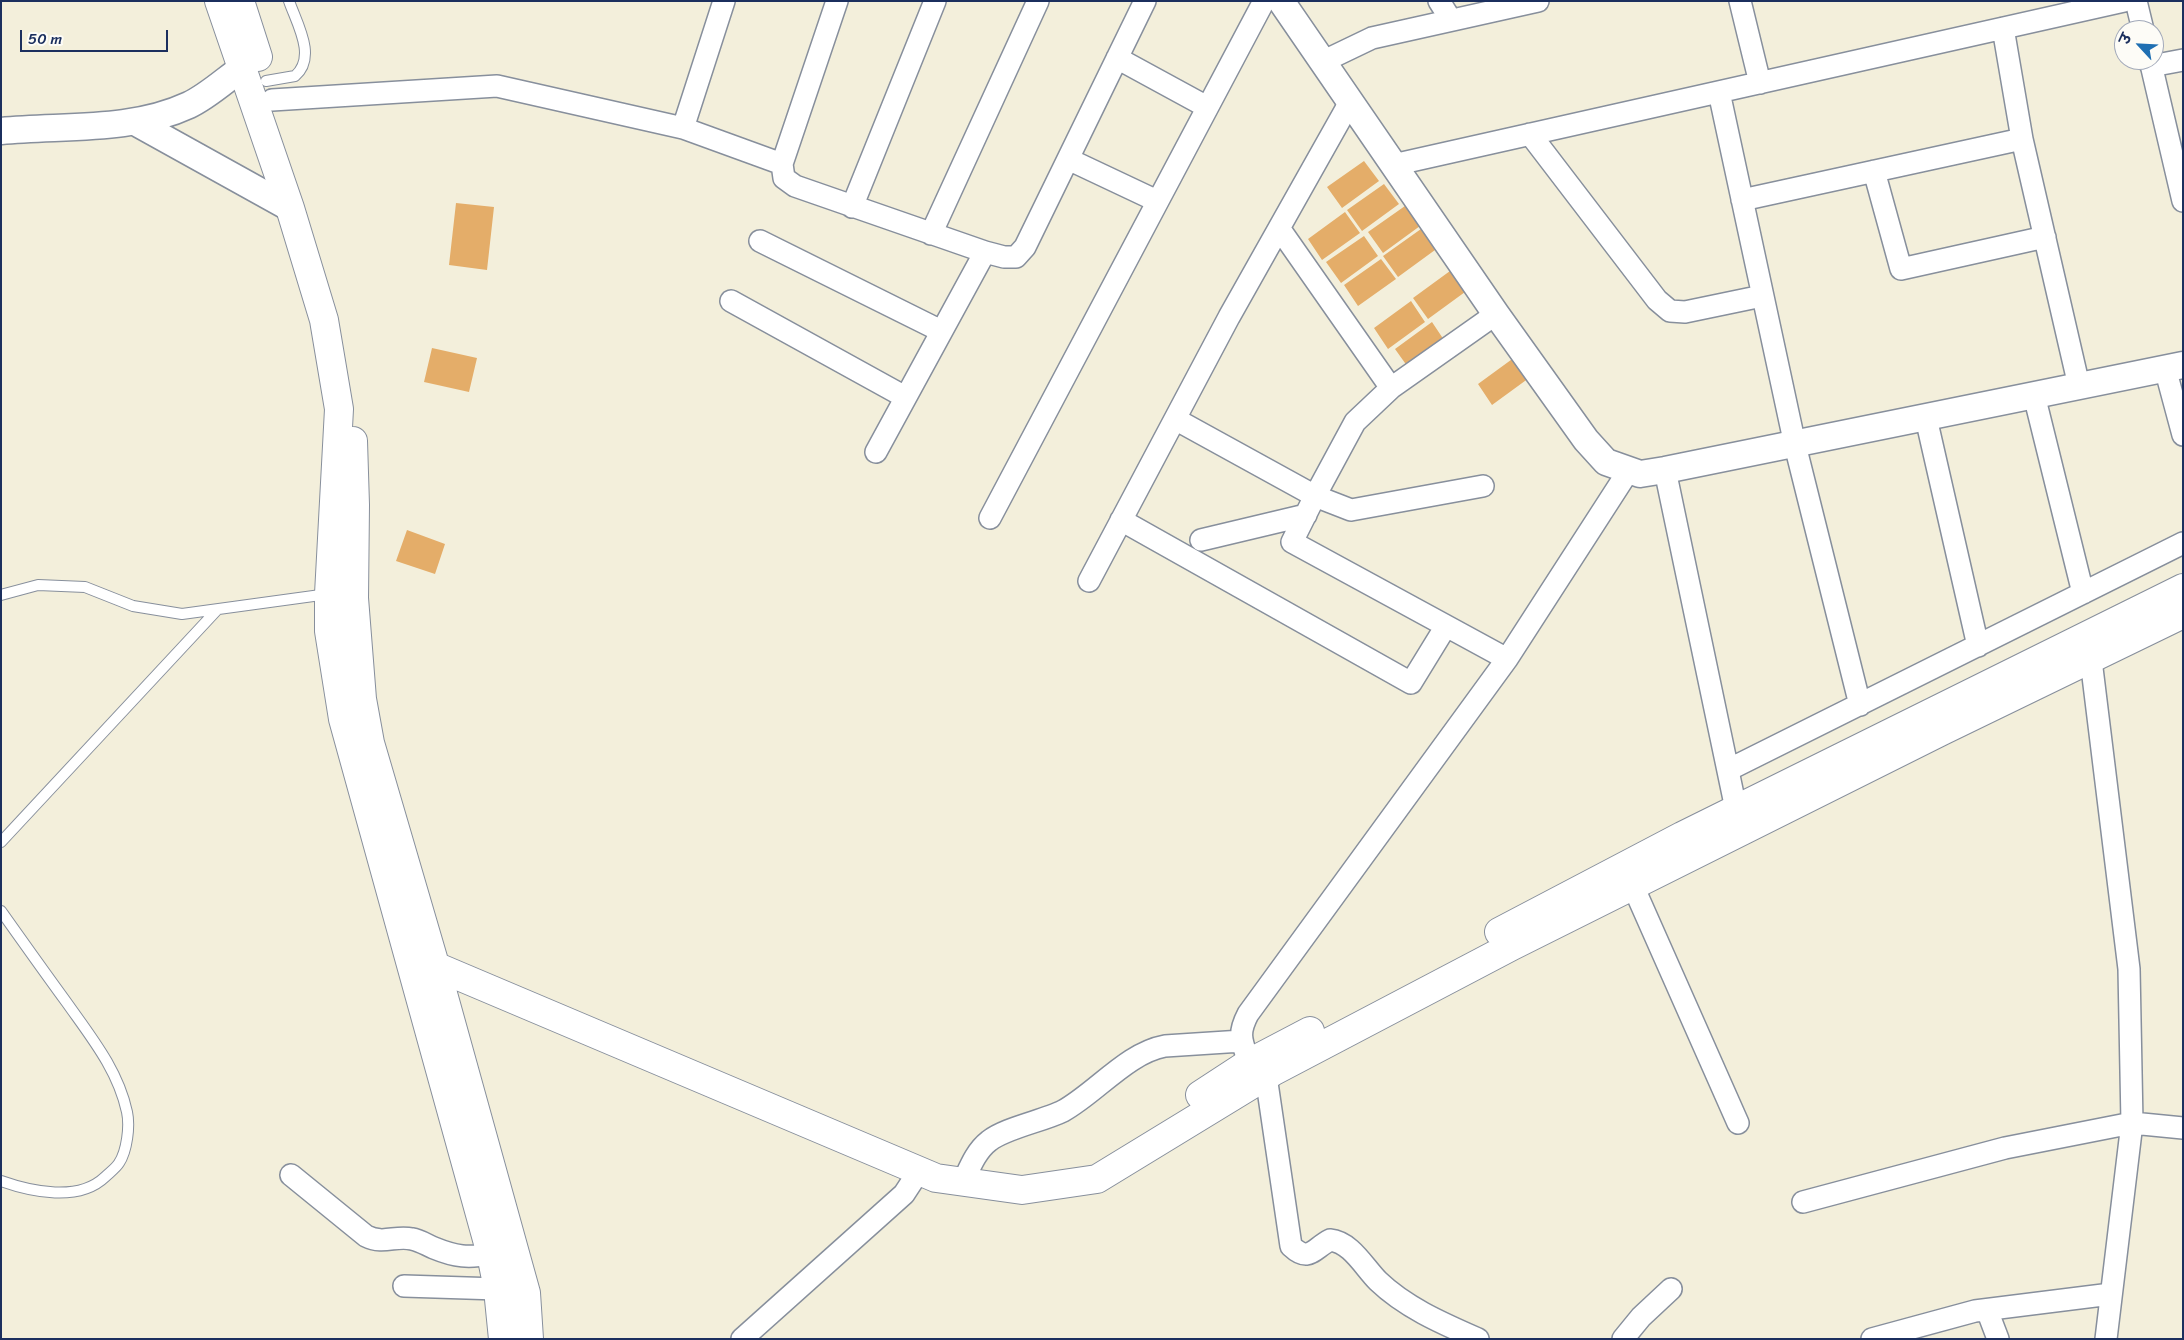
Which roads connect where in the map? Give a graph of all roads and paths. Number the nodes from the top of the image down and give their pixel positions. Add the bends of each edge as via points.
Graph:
1 (219, 1) edge
2 (240, 1) edge
3 (289, 1) edge
4 (724, 1) edge
5 (838, 1) edge
6 (935, 1) edge
7 (1038, 1) edge
8 (1264, 1) edge
9 (1281, 1) edge
10 (1440, 1) edge
11 (1538, 1) edge
12 (1740, 1) edge
13 (2124, 1) edge
14 (2136, 1) edge
15 (1137, 4) edge
16 (1451, 20) junction
17 (2141, 20) edge
18 (2003, 28) junction
19 (1117, 58) junction
20 (2183, 60) edge
21 (1322, 62) junction
22 (2164, 62) edge
23 (242, 68) junction
24 (2152, 70) edge
25 (1760, 83) junction
26 (269, 91) junction
27 (1719, 92) junction
28 (1350, 102) junction
29 (1208, 107) junction
30 (135, 122) junction
31 (683, 128) junction
32 (1, 131) edge
33 (1530, 134) junction
34 (2022, 139) junction
35 (1068, 159) junction
36 (782, 164) junction
37 (1393, 165) junction
38 (1874, 171) junction
39 (1742, 200) junction
40 (1157, 201) junction
41 (2183, 201) edge
42 (852, 207) junction
43 (290, 208) junction
44 (1279, 228) junction
45 (931, 234) junction
46 (2045, 237) junction
47 (760, 241) dead end
48 (984, 252) junction
49 (1762, 296) junction
50 (731, 301) dead end
51 (1496, 314) junction
52 (941, 331) junction
53 (2174, 366) edge
54 (2079, 386) junction
55 (1391, 388) junction
56 (2034, 395) junction
57 (905, 397) junction
58 (1926, 418) junction
59 (1175, 419) junction
60 (2183, 435) edge
61 (1795, 445) junction
62 (876, 452) dead end
63 (1629, 470) junction
64 (1665, 470) junction
65 (1483, 486) dead end
66 (1311, 506) junction
67 (990, 518) dead end
68 (1121, 520) junction
69 (1201, 540) dead end
70 (2183, 543) edge
71 (1089, 581) dead end
72 (2183, 588) edge
73 (2083, 593) junction
74 (329, 594) junction
75 (1, 595) edge
76 (217, 610) junction
77 (2183, 614) edge
78 (1446, 626) junction
79 (1978, 646) junction
80 (2087, 648) junction
81 (1507, 659) junction
82 (1860, 705) junction
83 (1728, 770) junction
84 (1736, 809) junction
85 (1, 842) edge
86 (1633, 886) junction
87 (1, 911) edge
88 (409, 955) junction
89 (435, 964) junction
90 (1252, 1060) junction
91 (1738, 1123) dead end
92 (2132, 1123) junction
93 (2183, 1128) edge
94 (919, 1171) junction
95 (291, 1175) dead end
96 (1, 1181) edge
97 (963, 1182) junction
98 (1803, 1202) dead end
99 (491, 1254) junction
100 (404, 1286) dead end
101 (498, 1289) junction
102 (1672, 1289) dead end
103 (526, 1294) junction
104 (2111, 1294) junction
105 (1987, 1310) junction
106 (1872, 1338) edge
107 (503, 1339) edge
108 (529, 1339) edge
109 (742, 1339) edge
110 (1478, 1339) edge
111 (1623, 1339) edge
112 (1998, 1339) edge
113 (2106, 1339) edge

1 - 23 main road
2 - 26 main road
3 - 26 lane via 305,49 305,62 295,76
4 - 31 street
5 - 36 street
6 - 42 street
7 - 45 street
8 - 29 street
9 - 21 street
10 - 16 street
11 - 16 street
12 - 25 street
13 - 18 street
14 - 17 street
15 - 19 street
16 - 21 street via 1372,38
18 - 25 street
18 - 34 street
19 - 29 street
19 - 35 street
20 - 22 street
21 - 28 street
23 - 30 street via 191,104
23 - 43 main road
24 - 41 street
25 - 27 street
26 - 31 street via 496,86
26 - 89 main road via 335,295 348,346 355,505 354,598 362,699 370,743
27 - 33 street
27 - 39 street
28 - 37 street
28 - 44 street
29 - 40 street
30 - 32 street
30 - 43 street
31 - 36 street
33 - 37 street
33 - 49 street via 1657,300 1670,310 1685,312
34 - 38 street
34 - 46 street
35 - 40 street
35 - 48 street via 1025,247 1016,257
36 - 42 street via 784,178 794,186
37 - 51 street
38 - 39 street
38 - 46 street via 1901,269
39 - 49 street
40 - 67 street
42 - 45 street
43 - 74 main road via 324,320 339,409
44 - 55 street
44 - 59 street
45 - 48 street
46 - 54 street
47 - 52 street
48 - 52 street
49 - 61 street
50 - 57 street
51 - 55 street
51 - 63 street via 1586,440 1606,462
52 - 57 street
53 - 54 street
53 - 60 street
54 - 56 street
55 - 66 street via 1355,422
56 - 58 street
56 - 73 street
57 - 62 street
58 - 61 street
58 - 79 street
59 - 66 street
59 - 68 street
61 - 64 street
61 - 82 street
63 - 64 street via 1640,474
63 - 81 street
64 - 83 street
65 - 66 street via 1351,510
66 - 69 street
66 - 78 street via 1292,542
68 - 71 street
68 - 78 street via 1411,683
70 - 73 street
72 - 80 main road
73 - 79 street
74 - 76 lane
74 - 88 main road via 329,631 343,719
75 - 76 lane via 38,585 85,587 133,606 182,614
76 - 85 lane
77 - 80 main road
78 - 81 street
79 - 82 street
80 - 84 main road
80 - 86 main road via 1942,731
80 - 92 street via 2129,969
81 - 90 street via 1248,1014 1241,1028
82 - 83 street
83 - 84 street
84 - 90 main road
86 - 90 main road via 1512,946
86 - 91 street
87 - 96 lane via 104,1055 128,1114 127,1140 119,1163 100,1182 71,1193 21,1188
88 - 89 main road
88 - 99 main road
89 - 94 main road
89 - 103 main road
90 - 97 main road via 1096,1164 1022,1190
90 - 97 street via 1165,1046 1152,1048 1062,1111 993,1138 979,1150
90 - 110 street via 1291,1246 1304,1255 1330,1240 1338,1241 1393,1294 1440,1322
92 - 93 street
92 - 98 street via 2005,1148
92 - 104 street
94 - 97 main road via 936,1178
94 - 109 street via 904,1194
95 - 99 street via 373,1240 412,1239 468,1258
99 - 101 main road
100 - 101 street
101 - 103 street
101 - 107 main road
102 - 111 street via 1641,1317
103 - 108 main road
104 - 105 street
104 - 113 street
105 - 106 street
105 - 112 street

